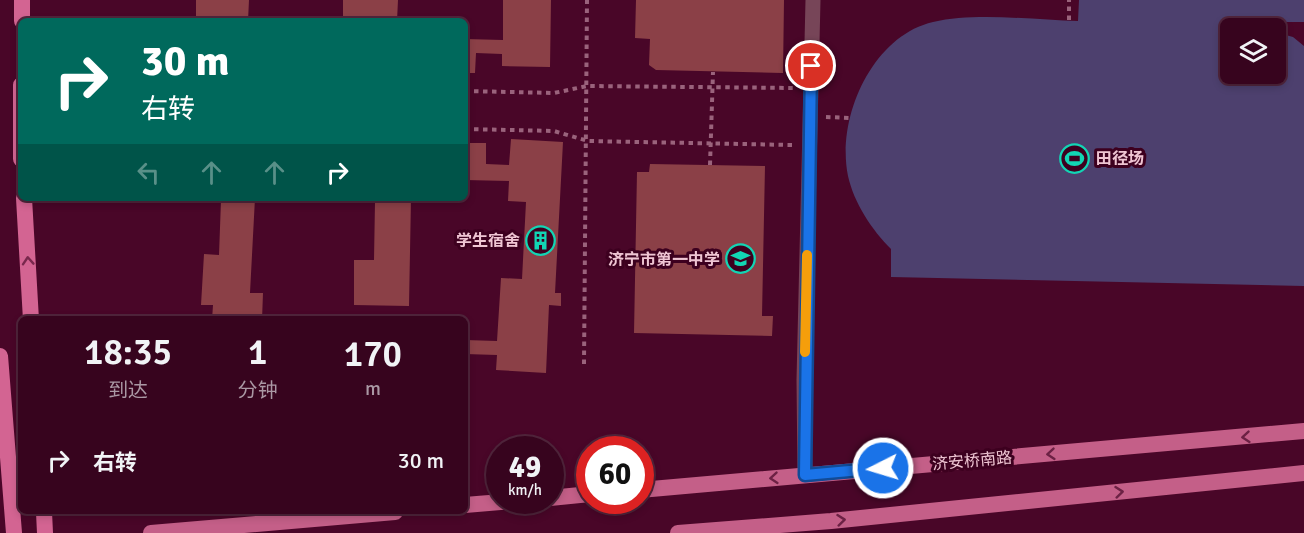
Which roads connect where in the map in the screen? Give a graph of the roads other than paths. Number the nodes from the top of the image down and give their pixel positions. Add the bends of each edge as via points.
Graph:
1 (22, 0) edge
2 (813, 0) edge
3 (22, 18) edge
4 (24, 201) edge
5 (32, 316) edge
6 (0, 356) edge
7 (1304, 431) edge
8 (1304, 473) edge
9 (805, 475) junction
10 (654, 489) edge
11 (486, 503) edge
12 (468, 505) edge
13 (44, 514) edge
14 (371, 514) edge
15 (14, 533) edge
16 (45, 533) edge
17 (151, 533) edge
18 (678, 533) edge

1 - 3 highway
2 - 9 street
5 -> 4 highway
6 - 15 highway
7 -> 9 main road, 济安桥南路
18 -> 8 main road
9 -> 10 main road, 济安桥南路
11 - 12 main road
13 - 16 highway
14 - 17 main road

